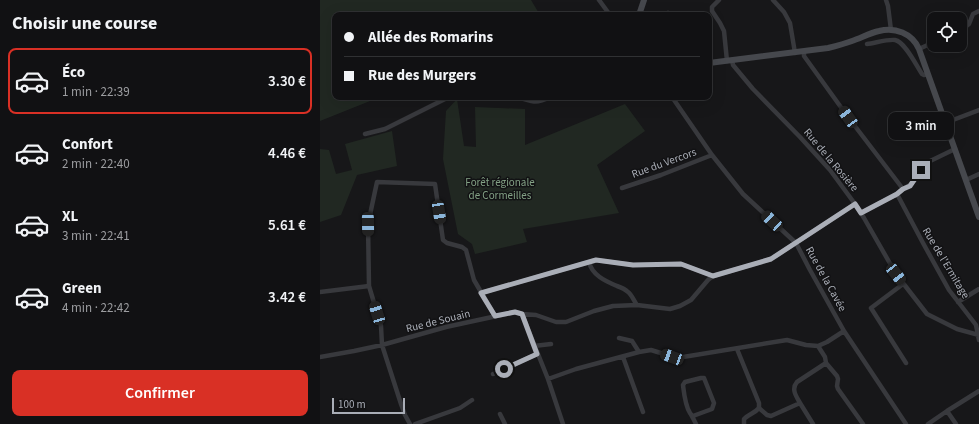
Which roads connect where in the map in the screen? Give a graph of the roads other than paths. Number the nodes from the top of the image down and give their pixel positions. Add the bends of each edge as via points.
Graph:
1 (599, 0) edge
2 (644, 0) edge
3 (719, 0) edge
4 (773, 0) edge
5 (886, 0) edge
6 (979, 11) edge
7 (608, 12) edge
8 (641, 12) edge
9 (711, 12) edge
10 (712, 15) edge
11 (967, 26) edge
12 (891, 30) junction
13 (867, 44) dead end
14 (927, 45) edge
15 (919, 49) junction
16 (795, 52) junction
17 (804, 52) junction
18 (729, 60) junction
19 (712, 63) edge
20 (928, 74) junction
21 (443, 100) edge
22 (527, 100) edge
23 (543, 100) edge
24 (674, 100) edge
25 (979, 110) edge
26 (945, 123) junction
27 (365, 134) dead end
28 (955, 149) junction
29 (712, 155) junction
30 (979, 174) edge
31 (966, 180) junction
32 (622, 188) dead end
33 (903, 189) junction
34 (897, 194) junction
35 (855, 204) junction
36 (861, 213) junction
37 (979, 217) edge
38 (796, 243) junction
39 (589, 262) junction
40 (713, 276) junction
41 (903, 284) junction
42 (369, 286) junction
43 (979, 289) edge
44 (320, 292) edge
45 (481, 293) junction
46 (958, 302) junction
47 (637, 305) junction
48 (522, 314) junction
49 (495, 316) junction
50 (844, 331) junction
51 (978, 337) edge
52 (619, 338) dead end
53 (551, 344) dead end
54 (382, 345) junction
55 (534, 346) junction
56 (818, 346) junction
57 (737, 348) junction
58 (639, 352) junction
59 (537, 354) junction
60 (320, 357) edge
61 (623, 357) junction
62 (826, 363) junction
63 (906, 363) dead end
64 (493, 374) dead end
65 (548, 379) junction
66 (979, 391) edge
67 (472, 400) dead end
68 (800, 403) junction
69 (760, 408) junction
70 (947, 411) junction
71 (643, 412) dead end
72 (500, 414) dead end
73 (693, 416) junction
74 (505, 422) edge
75 (410, 424) edge
76 (415, 424) edge
77 (498, 424) edge
78 (563, 424) edge
79 (696, 424) edge
80 (744, 424) edge
81 (813, 424) edge
82 (863, 424) edge
83 (906, 424) edge
84 (928, 424) edge
85 (956, 424) edge

1 - 7 street
2 - 8 street
3 - 9 street via 712,7
4 - 16 street via 790,23
5 - 12 street
6 - 11 street via 973,14
10 - 18 street via 724,31
12 - 15 street via 907,35 915,41
12 - 17 street via 878,31 835,46
13 - 20 street via 900,41 922,74
14 - 15 street
15 - 20 street
16 - 17 street
16 - 18 street
17 - 33 street via 804,56 848,117
18 - 19 street
18 - 35 street, Rue de la Rosière via 830,170
20 - 26 street
21 - 27 street via 385,129
22 - 23 street
24 - 29 street, Rue de la Cavée
25 - 26 street
26 - 28 street
28 - 31 street
28 - 33 street via 926,163 910,186
29 - 32 street, Rue du Vercors
29 - 38 street, Rue de la Cavée via 743,194
30 - 31 street
31 - 37 street
33 - 34 street
34 - 36 street
34 - 46 street, Rue de l'Ermitage via 926,250
35 - 36 street, Rue de la Rosière
35 - 38 street
36 - 41 street, Rue de la Rosière
38 - 40 street via 771,259
38 - 50 street, Rue de la Cavée
39 - 40 street via 596,260 633,265 681,264
39 - 45 street
39 - 47 street via 598,276 628,291
40 - 47 street, Rue de Souain via 691,300 680,306 670,309
41 - 51 street, Rue de la Rosière via 927,314
41 - 63 street via 871,308
42 - 44 street
42 - 45 street via 368,224 377,182 435,184 444,240 466,250 474,280
42 - 54 street via 381,326
43 - 46 street
45 - 49 street
46 - 51 street, Rue de l'Ermitage via 976,325
47 - 48 street, Rue de Souain via 613,306 566,322
48 - 49 street, Rue de Souain via 515,312
48 - 55 street
49 - 54 street, Rue de Souain
50 - 56 street
50 - 83 street, Rue de la Cavée
52 - 58 street via 632,341
53 - 55 street
54 - 60 street, Rue de Souain
54 - 75 street
55 - 59 street
56 - 57 street via 787,340
56 - 62 street
57 - 58 street via 677,358 651,350
57 - 69 street
58 - 61 street
59 - 64 street
59 - 65 street
61 - 65 street
61 - 71 street
62 - 68 street via 795,385 794,391
62 - 82 street via 837,376 838,389
65 - 78 street
66 - 70 street
67 - 76 street via 460,408
68 - 69 street via 771,416
68 - 81 street
69 - 80 street via 744,419
70 - 84 street
70 - 85 street
72 - 74 street
73 - 73 street via 682,384 704,378 714,403 712,409
73 - 79 street
74 - 77 street

